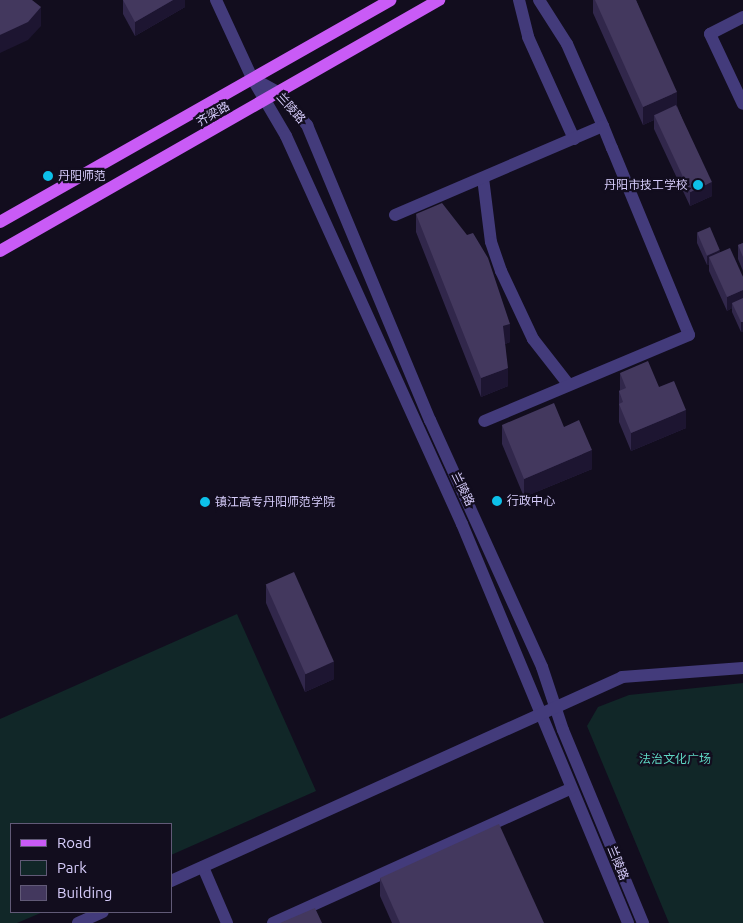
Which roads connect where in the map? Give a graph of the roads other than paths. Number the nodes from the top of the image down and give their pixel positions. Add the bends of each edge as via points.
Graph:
1 (216, 0) edge
2 (439, 0) edge
3 (519, 0) edge
4 (539, 0) edge
5 (387, 1) edge
6 (743, 17) edge
7 (252, 78) junction
8 (279, 93) junction
9 (265, 100) junction
10 (743, 104) edge
11 (602, 126) junction
12 (574, 139) junction
13 (483, 178) junction
14 (395, 216) dead end
15 (0, 222) edge
16 (0, 251) edge
17 (569, 385) junction
18 (484, 421) dead end
19 (743, 668) edge
20 (555, 708) junction
21 (541, 714) junction
22 (570, 789) junction
23 (203, 867) junction
24 (172, 881) edge
25 (101, 913) edge
26 (78, 923) edge
27 (227, 923) edge
28 (273, 923) edge
29 (628, 923) edge
30 (643, 923) edge

1 - 7 street, 兰陵路
2 - 8 main road, 齐梁路
3 - 12 street via 528,37
4 - 11 street via 567,44
5 - 7 main road, 齐梁路
6 - 10 street via 710,34
7 - 8 street, 兰陵路
7 - 9 street, 兰陵路
7 - 15 main road, 齐梁路
8 - 9 main road, 齐梁路
8 - 20 street, 兰陵路 via 307,125
9 - 16 main road, 齐梁路
9 - 21 street, 兰陵路 via 286,136 462,524
11 - 12 street
11 - 17 street via 689,335
12 - 13 street
13 - 14 street
13 - 17 street via 491,242 501,271 533,339
17 - 18 street
19 - 20 street via 622,678
20 - 21 street
20 - 30 street, 兰陵路
21 - 22 street, 兰陵路
21 - 23 street
22 - 28 street
22 - 29 street, 兰陵路
23 - 24 street
23 - 27 street
25 - 26 street

